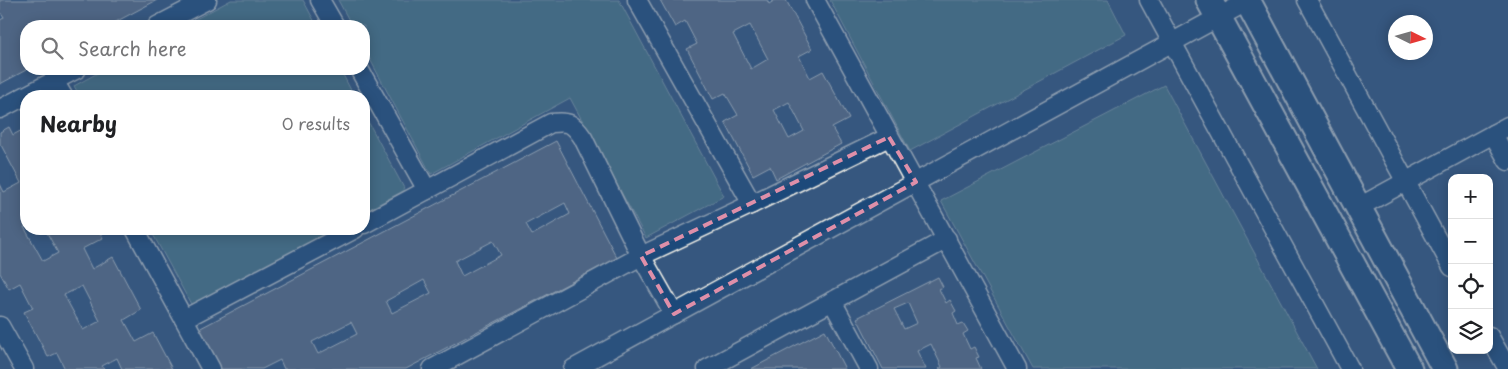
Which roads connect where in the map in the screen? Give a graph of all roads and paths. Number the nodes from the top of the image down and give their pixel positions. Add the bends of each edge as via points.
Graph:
1 (207, 0) edge
2 (320, 0) edge
3 (637, 0) edge
4 (815, 0) edge
5 (1149, 0) edge
6 (1307, 0) edge
7 (1247, 1) edge
8 (1214, 9) edge
9 (169, 20) edge
10 (332, 20) edge
11 (1172, 43) junction
12 (66, 75) edge
13 (362, 75) edge
14 (54, 81) junction
15 (37, 90) edge
16 (59, 90) edge
17 (20, 99) edge
18 (0, 109) edge
19 (1501, 130) edge
20 (889, 137) junction
21 (1508, 161) edge
22 (916, 182) junction
23 (1405, 182) junction
24 (427, 190) junction
25 (752, 204) junction
26 (1359, 207) junction
27 (370, 221) edge
28 (138, 235) edge
29 (344, 235) edge
30 (947, 239) junction
31 (641, 256) junction
32 (1450, 264) edge
33 (832, 301) junction
34 (674, 314) junction
35 (184, 319) junction
36 (0, 326) edge
37 (1493, 343) edge
38 (24, 369) edge
39 (211, 369) edge
40 (432, 369) edge
41 (573, 369) edge
42 (707, 369) edge
43 (869, 369) edge
44 (1017, 369) edge
45 (1350, 369) edge
46 (1409, 369) edge
47 (1445, 369) edge
48 (1508, 369) edge

1 - 9 street
2 - 10 street
3 - 25 street
4 - 20 street
5 - 11 street
6 - 23 street
7 - 8 street
7 - 26 street
8 - 11 street
8 - 46 street
11 - 22 street
11 - 45 street
12 - 14 street
13 - 24 street
14 - 15 street
14 - 16 street
17 - 18 street
19 - 21 street
19 - 23 street
20 - 22 street
20 - 25 street
22 - 30 street
22 - 34 street
23 - 26 street
23 - 32 street
24 - 27 street
24 - 31 street via 551,123 564,122 575,126 583,138
25 - 31 street
26 - 47 street
28 - 35 street
29 - 35 street
30 - 33 street
30 - 44 street
31 - 34 street
31 - 40 street
33 - 42 street
33 - 43 street
34 - 41 street
35 - 39 street
36 - 38 street
37 - 48 street

